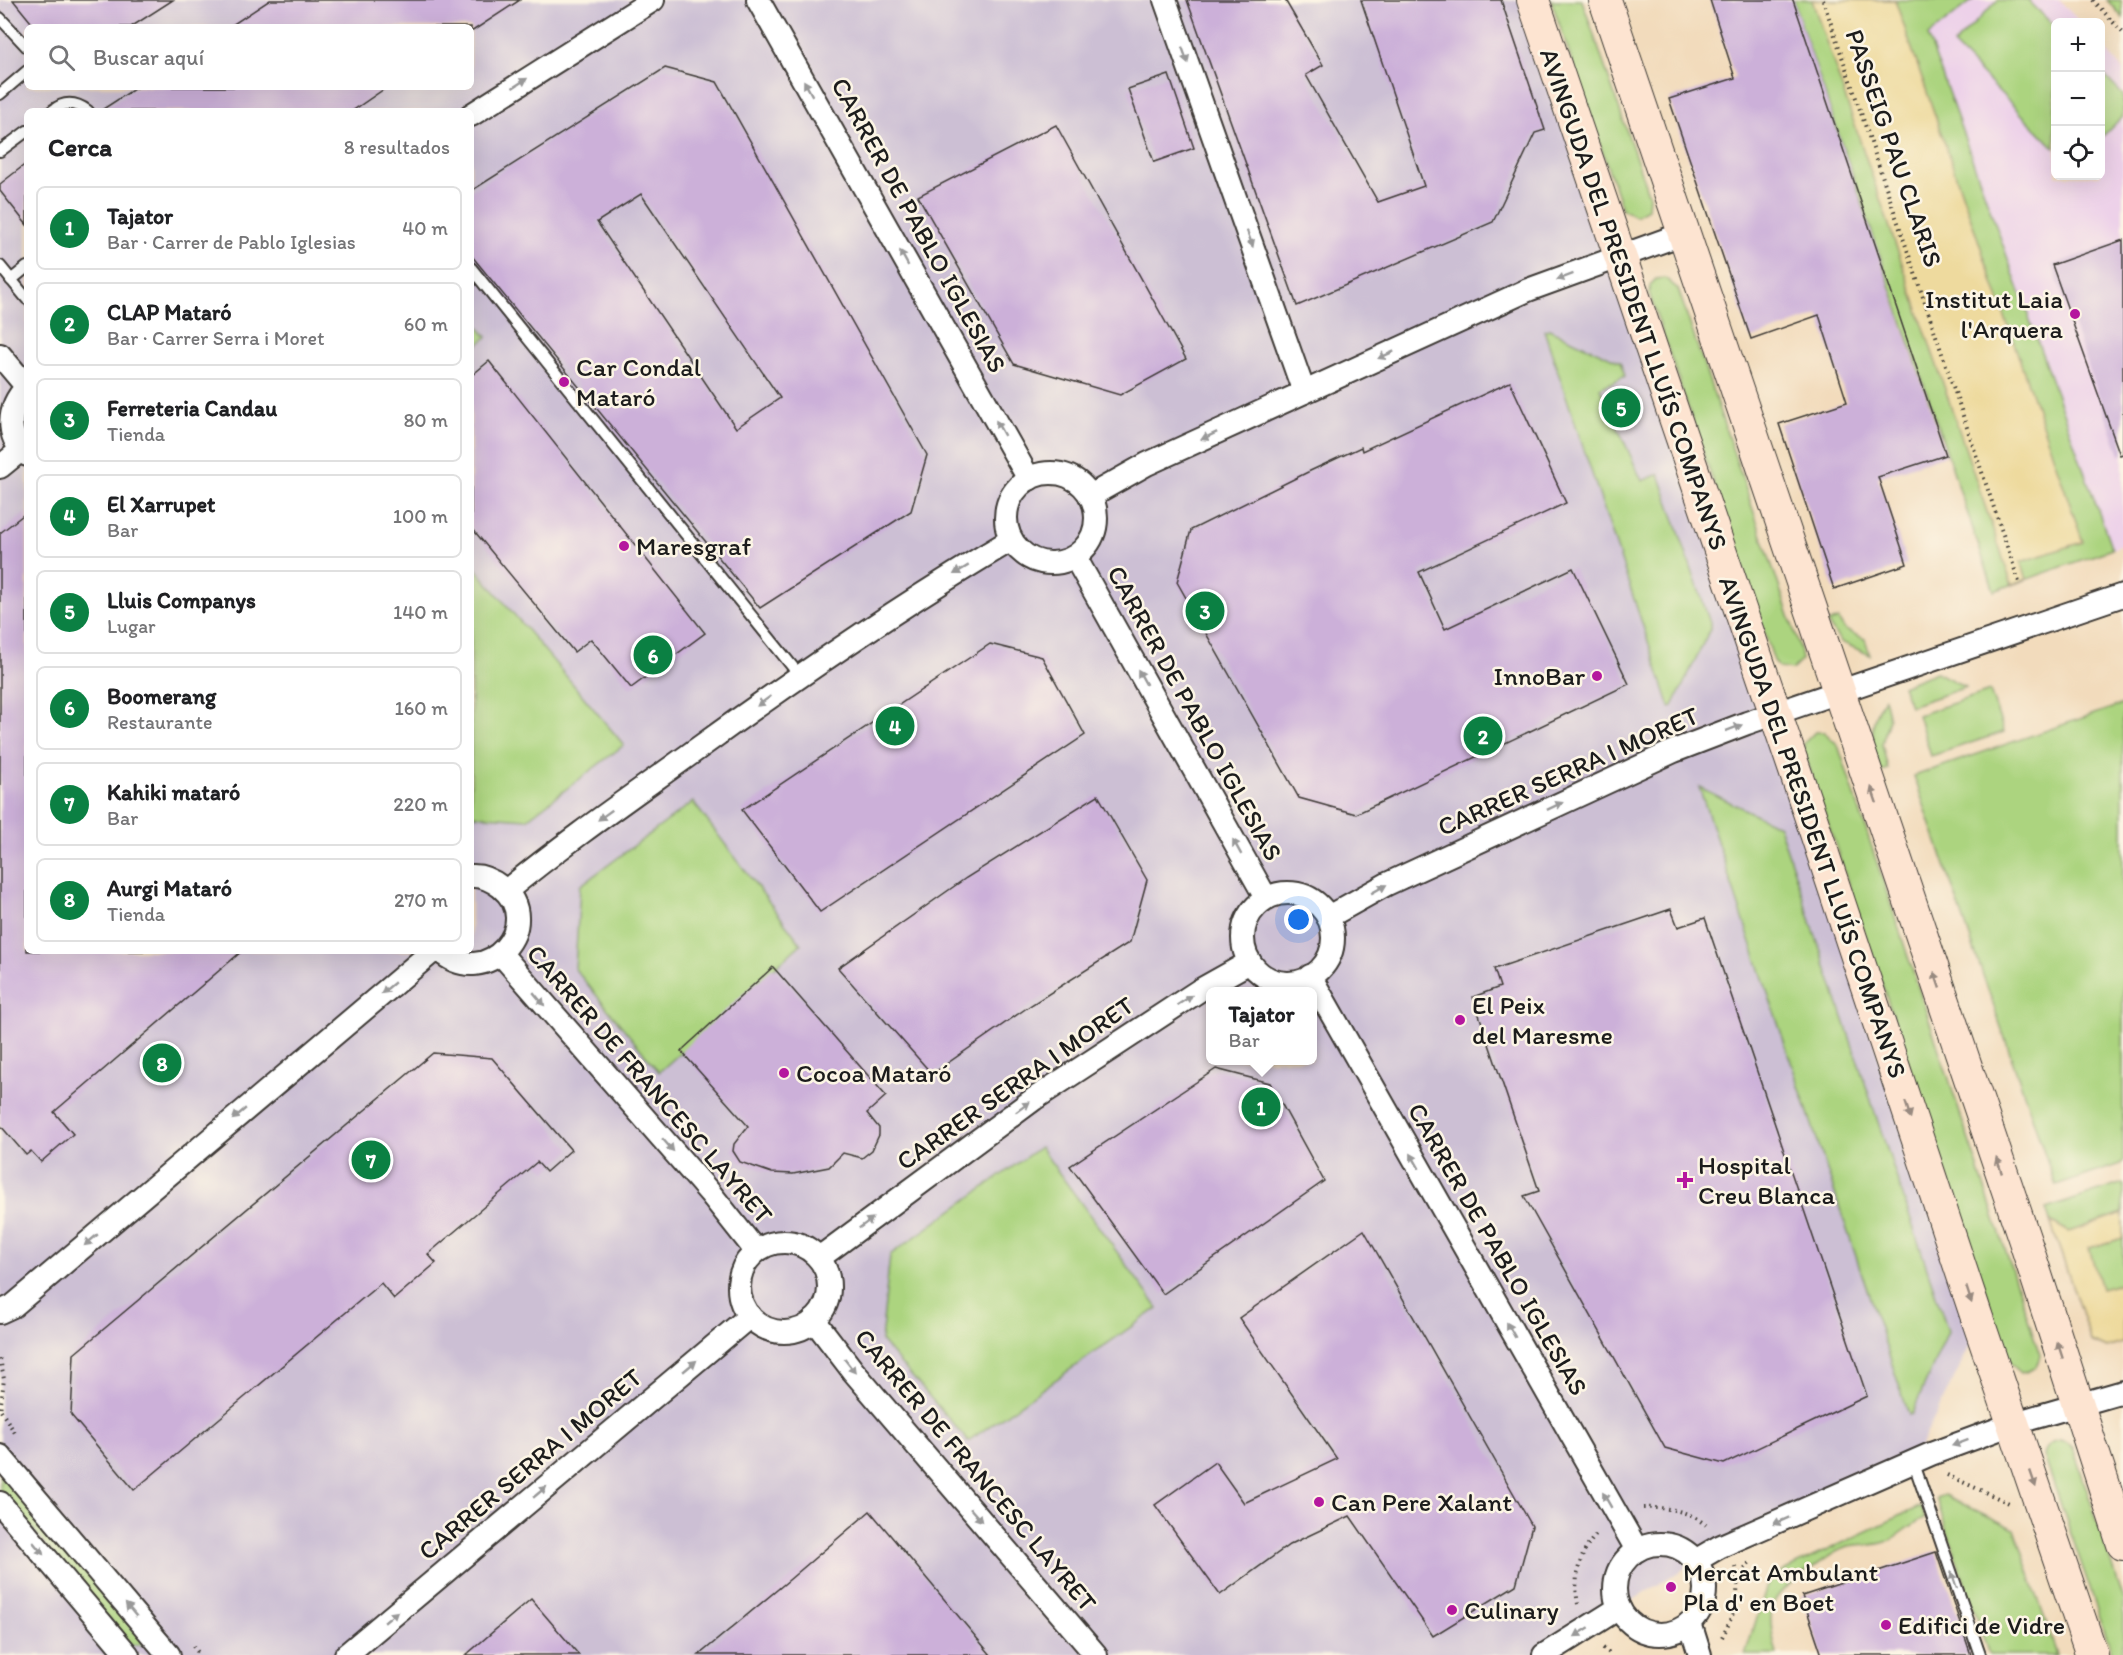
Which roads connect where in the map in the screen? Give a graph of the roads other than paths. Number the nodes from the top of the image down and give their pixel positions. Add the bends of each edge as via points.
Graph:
1 (653, 0) edge
2 (758, 0) edge
3 (1165, 0) edge
4 (1533, 0) edge
5 (1605, 0) edge
6 (0, 18) edge
7 (24, 44) edge
8 (24, 73) edge
9 (1, 90) edge
10 (56, 108) edge
11 (83, 108) edge
12 (474, 113) edge
13 (24, 133) edge
14 (0, 151) edge
15 (1682, 234) junction
16 (1619, 257) junction
17 (0, 266) edge
18 (24, 270) edge
19 (474, 272) edge
20 (12, 280) junction
21 (24, 295) edge
22 (0, 355) edge
23 (24, 383) edge
24 (24, 390) edge
25 (1304, 392) junction
26 (24, 453) edge
27 (0, 467) edge
28 (1029, 479) junction
29 (1090, 496) junction
30 (1011, 540) junction
31 (1075, 556) junction
32 (2123, 596) edge
33 (800, 676) junction
34 (1839, 692) junction
35 (1774, 714) junction
36 (474, 877) edge
37 (506, 891) junction
38 (1266, 898) junction
39 (1328, 917) junction
40 (429, 954) edge
41 (445, 954) edge
42 (501, 954) junction
43 (1250, 962) junction
44 (1310, 976) junction
45 (1316, 987) edge
46 (1317, 988) edge
47 (756, 1251) junction
48 (819, 1258) junction
49 (0, 1312) edge
50 (750, 1316) junction
51 (814, 1320) junction
52 (2123, 1392) edge
53 (2078, 1406) junction
54 (2015, 1424) junction
55 (0, 1456) edge
56 (1913, 1461) junction
57 (0, 1503) edge
58 (2123, 1544) edge
59 (1637, 1550) junction
60 (1695, 1561) junction
61 (1619, 1608) junction
62 (1690, 1623) junction
63 (128, 1655) edge
64 (169, 1655) edge
65 (346, 1655) edge
66 (1096, 1655) edge
67 (1544, 1655) edge
68 (1700, 1655) edge
69 (1980, 1655) edge
70 (2092, 1655) edge

12 -> 1 street
28 -> 2 street, CARRER DE PABLO IGLESIAS
3 -> 25 street
4 - 16 street, AVINGUDA DEL PRESIDENT LLUÍS COMPANYS
5 - 15 street
6 - 7 lane
8 - 9 lane
10 - 11 lane via 70,104
13 - 14 lane
15 - 16 street
15 - 34 street
16 -> 25 street via 1528,290
16 - 35 street, AVINGUDA DEL PRESIDENT LLUÍS COMPANYS
17 - 20 lane
18 - 20 lane
19 - 33 lane
20 - 21 lane
22 - 23 street
24 - 26 street via 10,418 11,429
25 -> 29 street
26 - 27 street
28 - 29 street via 1056,474 1081,485
28 - 30 street via 1017,488 1006,513
29 - 31 street via 1095,509 1094,529 1085,548
30 - 31 street via 1023,554 1040,562 1058,563
30 -> 33 street
38 -> 31 street, CARRER DE PABLO IGLESIAS
32 - 34 street, CARRER SERRA I MORET
33 -> 37 street via 558,849
34 - 35 street, CARRER SERRA I MORET
53 -> 34 street
39 -> 35 street, CARRER SERRA I MORET via 1387,884 1663,756
35 -> 54 street, AVINGUDA DEL PRESIDENT LLUÍS COMPANYS
36 - 37 street via 493,880
37 - 42 street via 513,903 516,924 510,944
38 - 39 street via 1280,893 1308,897
38 - 43 street via 1254,908 1245,927 1244,948
39 - 44 street via 1332,930 1329,957
40 -> 49 street via 13,1306
41 - 42 street via 460,963 475,965
42 -> 47 street, CARRER DE FRANCESC LAYRET
43 - 44 street via 1277,981 1294,982
48 -> 43 street, CARRER SERRA I MORET via 1034,1099 1200,990
45 -> 44 street, CARRER DE PABLO IGLESIAS
59 -> 46 street, CARRER DE PABLO IGLESIAS
47 - 48 street via 775,1243 796,1243
47 - 50 street via 746,1262 740,1283 742,1304
48 - 51 street via 827,1273 829,1290 824,1307
50 - 51 street via 764,1327 781,1331 799,1329
65 -> 50 street, CARRER SERRA I MORET
51 -> 66 street, CARRER DE FRANCESC LAYRET via 853,1371
52 - 53 street
53 - 54 street
53 - 58 street
54 -> 56 street
54 -> 70 street, AVINGUDA DEL PRESIDENT LLUÍS COMPANYS
64 -> 55 street
56 -> 60 street
69 -> 56 lane
57 -> 63 street
59 - 60 street via 1668,1545
59 - 61 street via 1617,1576
60 - 62 street via 1703,1576 1705,1593
61 - 62 street via 1632,1624 1651,1634 1672,1633
61 -> 67 street
62 - 68 street

